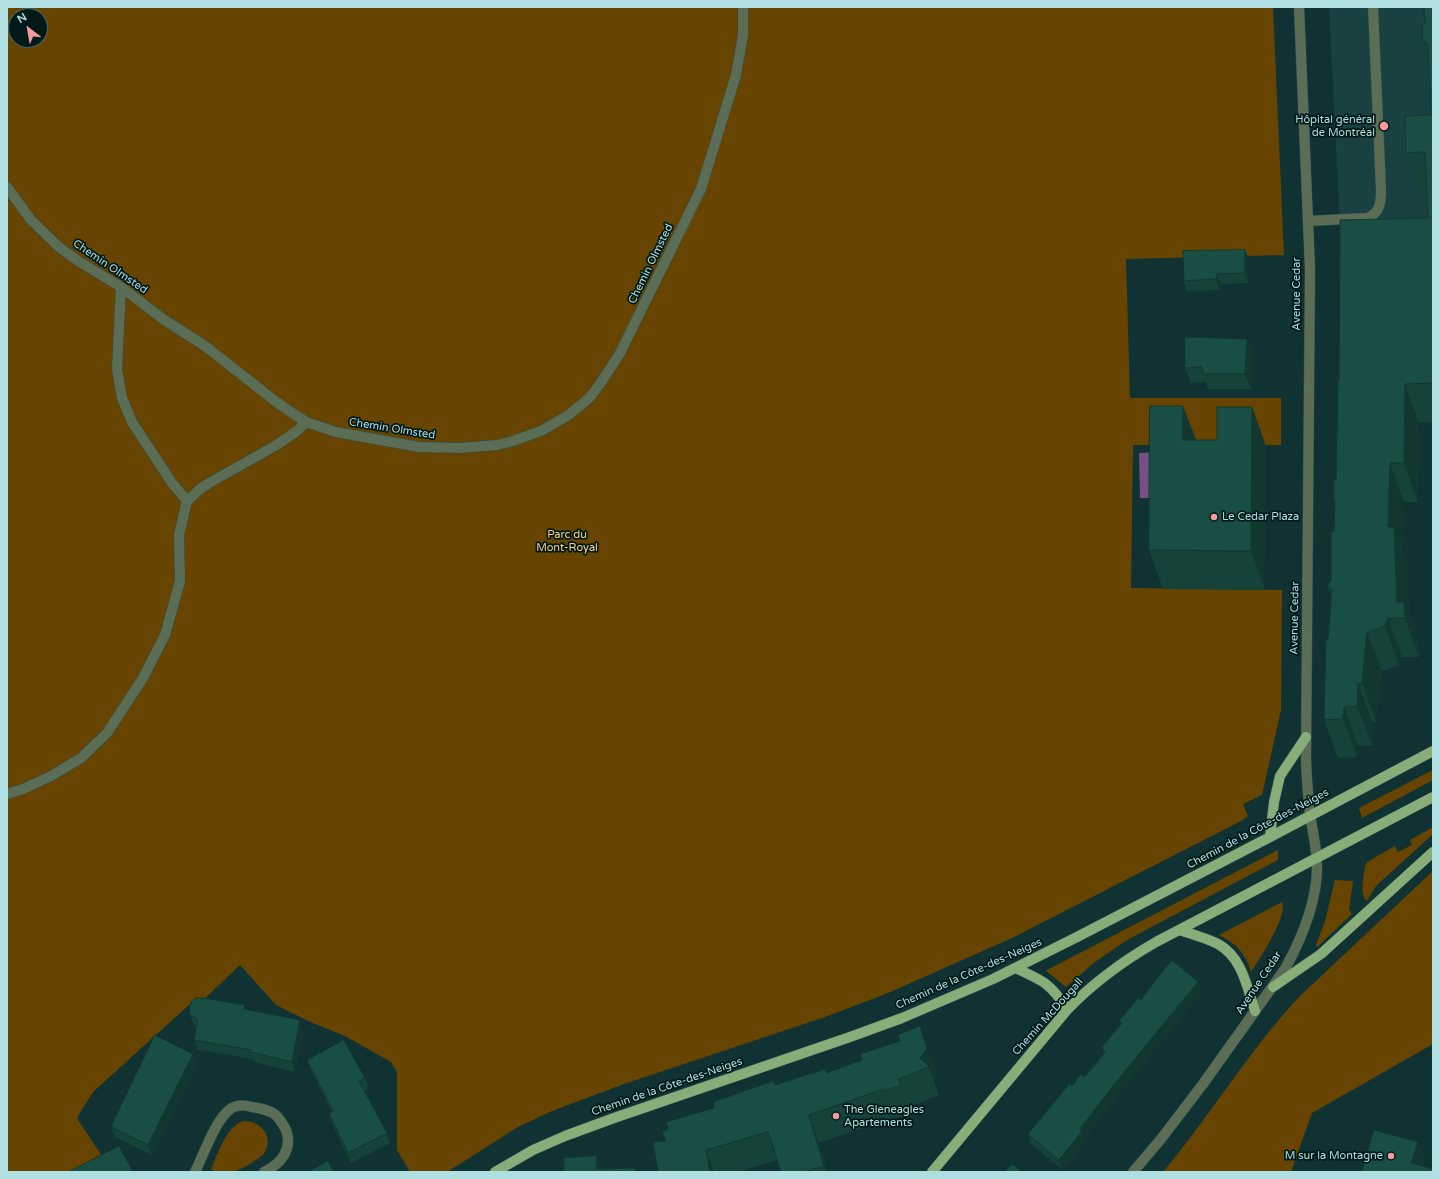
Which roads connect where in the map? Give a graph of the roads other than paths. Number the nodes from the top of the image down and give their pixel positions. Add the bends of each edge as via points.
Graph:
1 (743, 7) edge
2 (1299, 7) edge
3 (1373, 7) edge
4 (7, 187) edge
5 (1308, 221) junction
6 (121, 287) junction
7 (306, 422) junction
8 (187, 501) junction
9 (1306, 737) junction
10 (1433, 752) edge
11 (7, 794) edge
12 (1433, 797) edge
13 (1310, 816) junction
14 (1270, 837) junction
15 (1433, 852) edge
16 (1317, 858) junction
17 (1179, 930) junction
18 (1015, 968) junction
19 (1273, 987) junction
20 (1068, 1010) junction
21 (1255, 1011) junction
22 (195, 1172) edge
23 (264, 1172) edge
24 (495, 1172) edge
25 (932, 1172) edge
26 (1133, 1172) edge

1 - 7 street, Chemin Olmsted via 744,35 736,75 701,189 619,354 590,397 567,416 541,431 510,442 477,447 437,448 405,445 336,432
2 - 5 street, Avenue Cedar
3 - 5 street via 1380,206 1375,214 1367,218
4 - 6 street, Chemin Olmsted via 31,220 59,247
5 - 9 street, Avenue Cedar via 1310,318
6 - 7 street, Chemin Olmsted via 163,319 206,346 279,404
6 - 8 street via 117,369 122,398 132,422 172,483
7 - 8 street via 286,439 209,483
8 - 11 street via 179,535 180,581 165,634 143,678 107,733 81,758 51,776
9 - 13 street, Avenue Cedar via 1306,787
9 - 14 main road via 1280,776
10 - 13 main road, Chemin de la Côte-des-Neiges
12 - 16 main road, Chemin McDougall
13 - 14 main road, Chemin de la Côte-des-Neiges
13 - 16 street, Avenue Cedar
14 - 18 main road, Chemin de la Côte-des-Neiges
15 - 19 main road via 1321,954
16 - 17 main road, Chemin McDougall
16 - 19 street, Avenue Cedar via 1315,888 1306,922 1294,952
17 - 20 main road, Chemin McDougall via 1122,962 1094,984
17 - 21 main road via 1218,944 1236,960
18 - 20 main road via 1047,984
18 - 24 main road, Chemin de la Côte-des-Neiges via 883,1025 565,1136 533,1150
19 - 21 street, Avenue Cedar
20 - 25 main road, Chemin McDougall
21 - 26 street, Avenue Cedar via 1203,1084
22 - 23 street via 220,1121 231,1109 242,1106 272,1113 280,1120 286,1133 288,1142 285,1154 276,1165

